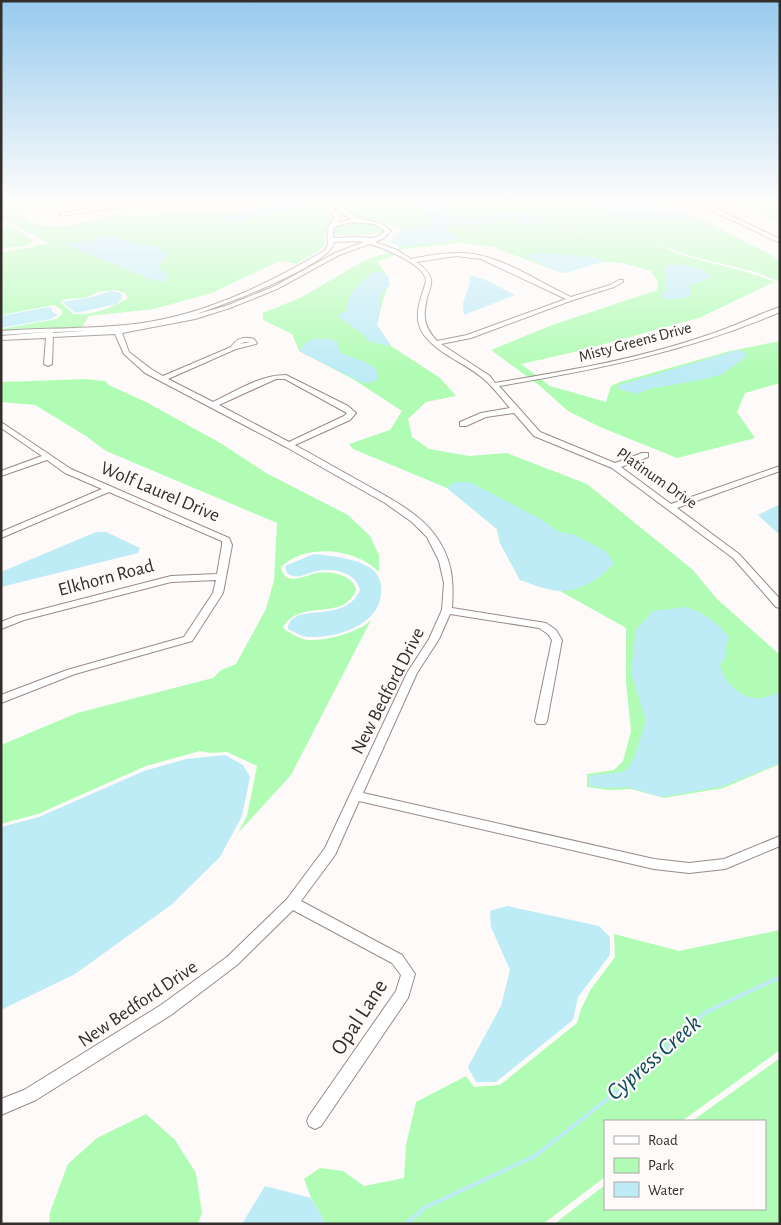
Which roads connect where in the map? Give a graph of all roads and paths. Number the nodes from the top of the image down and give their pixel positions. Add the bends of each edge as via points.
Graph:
1 (315, 259) edge
2 (328, 259) edge
3 (417, 259) edge
4 (485, 259) edge
5 (411, 260) joint
6 (304, 266) junction
7 (312, 268) junction
8 (621, 281) dead end
9 (571, 299) junction
10 (780, 309) edge
11 (117, 330) junction
12 (49, 332) junction
13 (1, 334) edge
14 (1, 338) edge
15 (435, 344) junction
16 (234, 348) dead end
17 (48, 364) dead end
18 (161, 379) junction
19 (494, 385) junction
20 (213, 405) junction
21 (515, 410) junction
22 (1, 424) edge
23 (463, 424) dead end
24 (289, 445) junction
25 (644, 455) dead end
26 (47, 457) junction
27 (615, 466) junction
28 (780, 468) edge
29 (1, 474) edge
30 (107, 490) junction
31 (670, 507) junction
32 (1, 535) edge
33 (222, 577) junction
34 (780, 605) edge
35 (447, 610) junction
36 (1, 626) edge
37 (1, 699) edge
38 (541, 721) dead end
39 (356, 796) junction
40 (780, 841) edge
41 (292, 902) junction
42 (1, 1107) edge
43 (315, 1121) dead end

1 - 6 street
2 - 7 street
3 - 5 street
4 - 9 street
5 - 15 street, Platinum Drive via 428,277 420,318
6 - 7 street
6 - 11 street via 217,305
7 - 11 street via 275,288 228,307 164,325
8 - 9 street
9 - 15 street via 469,337
10 - 19 street, Misty Greens Drive via 672,348 579,371
11 - 12 street
11 - 18 street, New Bedford Drive via 126,353
12 - 13 street
12 - 14 street
12 - 17 street
15 - 19 street, Platinum Drive
16 - 18 street
18 - 20 street, New Bedford Drive
19 - 21 street, Platinum Drive
20 - 24 street, New Bedford Drive
20 - 24 street via 266,380 286,378 352,414
21 - 23 street
21 - 27 street, Platinum Drive via 539,435
22 - 26 street, Wolf Laurel Drive
24 - 35 street, New Bedford Drive via 388,501 431,536 444,561 449,583
25 - 27 street
26 - 29 street
26 - 30 street, Wolf Laurel Drive
27 - 31 street, Platinum Drive
28 - 31 street
30 - 32 street
30 - 33 street, Wolf Laurel Drive via 226,540
31 - 34 street, Platinum Drive via 739,559
33 - 36 street, Elkhorn Road via 171,579 20,618
33 - 37 street, Wolf Laurel Drive via 218,593 188,639 71,672
35 - 38 street via 542,625 552,632 557,640
35 - 39 street, New Bedford Drive via 434,639 412,673
39 - 40 street via 654,864 689,868 725,864
39 - 41 street, New Bedford Drive via 330,851
41 - 42 street, New Bedford Drive via 232,961 166,1010 30,1095
41 - 43 street, Opal Lane via 397,959 408,974 403,993

